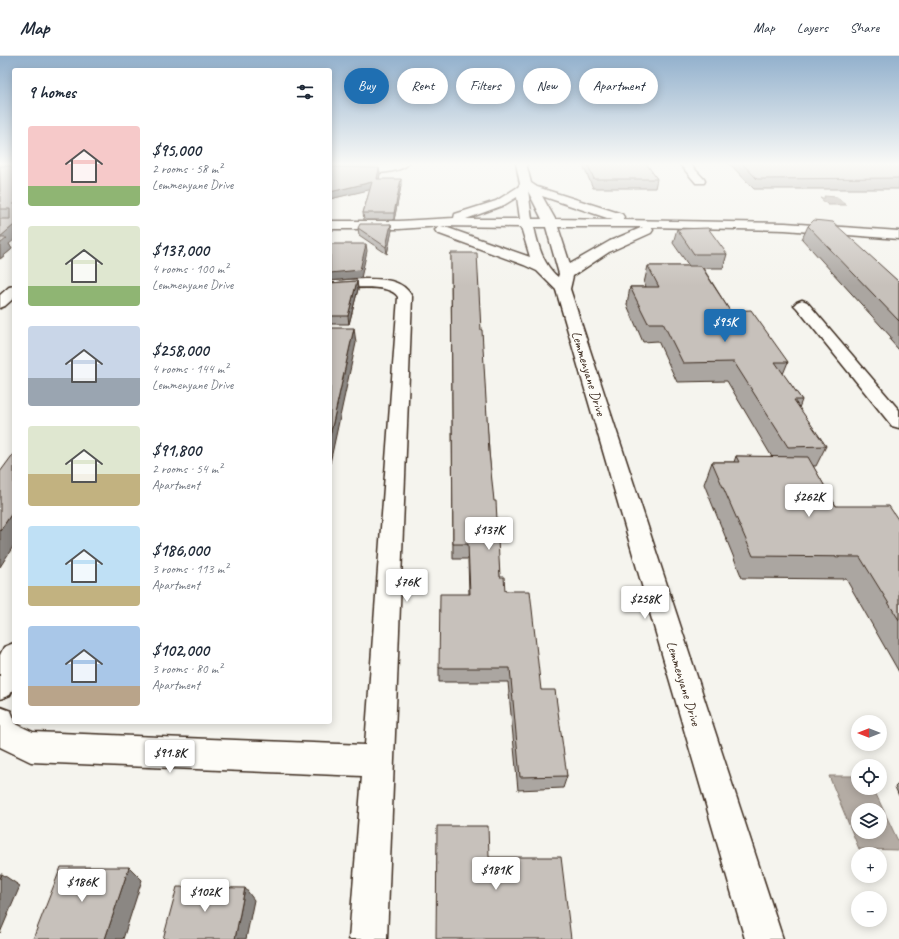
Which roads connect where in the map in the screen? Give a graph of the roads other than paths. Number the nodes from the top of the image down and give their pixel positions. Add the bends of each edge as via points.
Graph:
1 (497, 204) edge
2 (527, 204) edge
3 (537, 204) edge
4 (577, 204) edge
5 (332, 225) edge
6 (441, 226) junction
7 (644, 227) junction
8 (528, 228) junction
9 (552, 228) junction
10 (899, 235) edge
11 (541, 268) junction
12 (564, 282) junction
13 (332, 285) edge
14 (0, 288) edge
15 (12, 289) edge
16 (12, 291) edge
17 (0, 303) edge
18 (802, 305) dead end
19 (899, 422) edge
20 (12, 659) edge
21 (0, 686) edge
22 (0, 721) edge
23 (380, 761) junction
24 (368, 939) edge
25 (764, 939) edge

1 - 6 street
2 - 8 street
3 - 9 street, Lemmenyane Drive
4 - 7 street
5 - 6 street
6 - 8 street
6 - 11 street via 463,239 527,260
7 - 9 street
7 - 10 street via 731,224
7 - 12 street via 585,260
8 - 9 street
8 - 11 street
9 - 12 street, Lemmenyane Drive
11 - 12 street
12 - 25 street, Lemmenyane Drive
13 - 23 street via 387,285 397,287 405,297
14 - 15 street
16 - 17 street
18 - 19 street
20 - 21 street
22 - 23 street via 5,734 31,747
23 - 24 street

